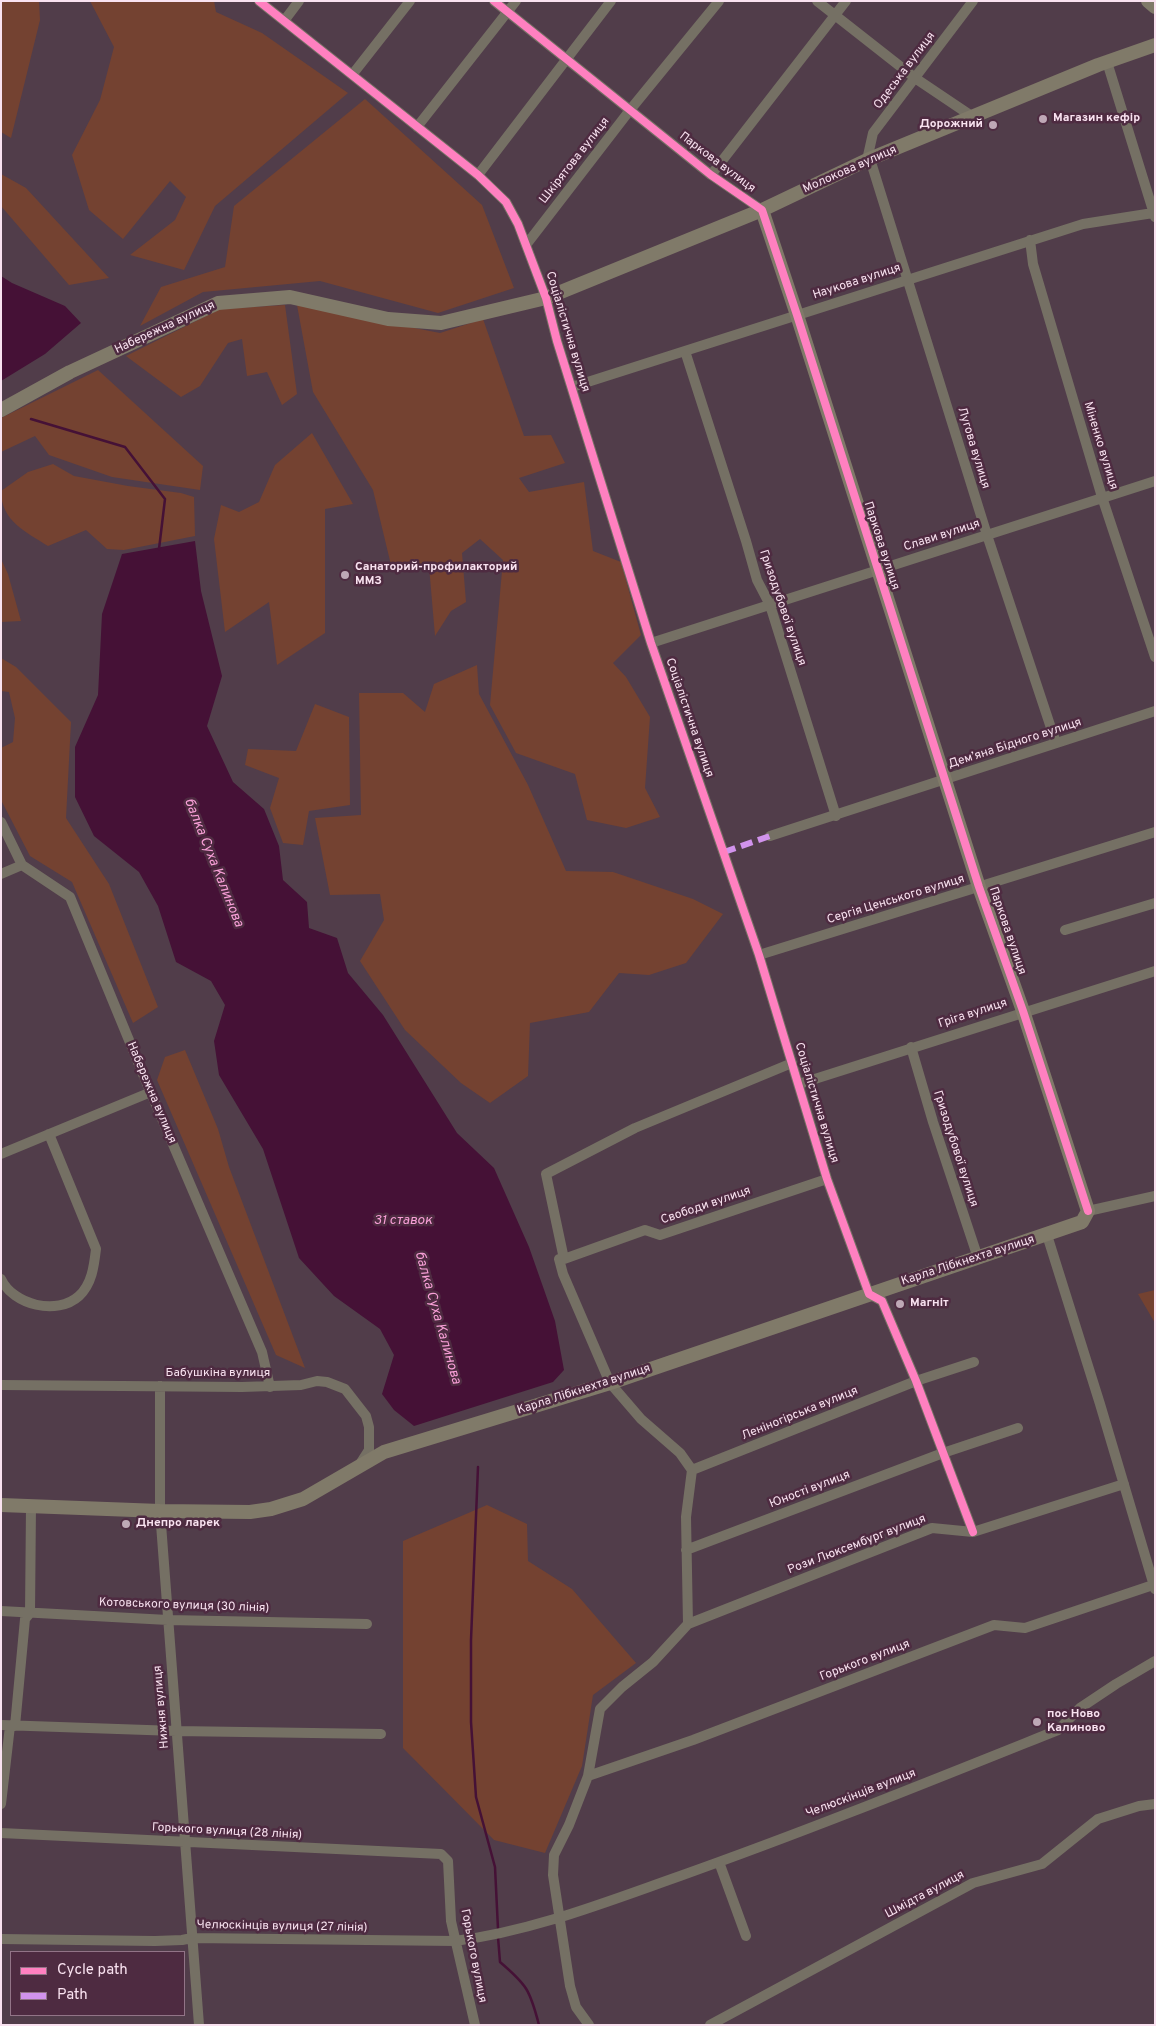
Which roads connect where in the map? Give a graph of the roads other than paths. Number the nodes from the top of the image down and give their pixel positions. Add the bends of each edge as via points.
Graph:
1 (259, 1) edge
2 (299, 1) edge
3 (410, 1) edge
4 (494, 1) edge
5 (516, 1) edge
6 (612, 1) edge
7 (720, 1) edge
8 (817, 1) edge
9 (846, 1) edge
10 (974, 1) edge
11 (1148, 1) edge
12 (1155, 6) edge
13 (508, 12) junction
14 (835, 16) junction
15 (284, 20) junction
16 (1155, 44) edge
17 (565, 59) junction
18 (1107, 62) junction
19 (352, 75) junction
20 (915, 78) junction
21 (630, 110) junction
22 (973, 117) junction
23 (417, 127) junction
24 (868, 160) junction
25 (478, 175) junction
26 (711, 175) junction
27 (762, 210) junction
28 (1154, 215) edge
29 (1030, 240) junction
30 (526, 245) junction
31 (907, 279) junction
32 (546, 298) junction
33 (797, 315) junction
34 (685, 351) junction
35 (572, 387) junction
36 (1, 410) edge
37 (1155, 481) edge
38 (1102, 497) junction
39 (987, 535) junction
40 (877, 570) junction
41 (770, 605) junction
42 (651, 642) junction
43 (1155, 657) edge
44 (1155, 711) edge
45 (1056, 743) junction
46 (945, 780) junction
47 (836, 816) junction
48 (1, 822) edge
49 (1155, 832) edge
50 (770, 836) dead end
51 (22, 865) junction
52 (1, 874) edge
53 (980, 887) junction
54 (1155, 903) edge
55 (1066, 930) dead end
56 (759, 955) junction
57 (1155, 971) edge
58 (1023, 1011) junction
59 (910, 1047) junction
60 (792, 1064) junction
61 (799, 1084) junction
62 (151, 1092) junction
63 (49, 1134) junction
64 (1, 1154) edge
65 (828, 1179) junction
66 (1155, 1196) edge
67 (1088, 1211) junction
68 (1047, 1235) junction
69 (978, 1258) junction
70 (564, 1259) junction
71 (1, 1279) edge
72 (869, 1294) junction
73 (974, 1362) dead end
74 (916, 1381) junction
75 (610, 1382) junction
76 (1, 1385) edge
77 (160, 1386) junction
78 (270, 1386) junction
79 (1018, 1428) dead end
80 (943, 1453) junction
81 (359, 1465) junction
82 (692, 1470) junction
83 (1124, 1484) junction
84 (1, 1505) edge
85 (31, 1506) junction
86 (160, 1511) junction
87 (973, 1532) junction
88 (686, 1550) junction
89 (1154, 1587) edge
90 (1, 1611) edge
91 (30, 1613) junction
92 (168, 1620) junction
93 (366, 1624) dead end
94 (688, 1624) junction
95 (1155, 1661) edge
96 (9, 1726) edge
97 (176, 1731) junction
98 (381, 1734) dead end
99 (588, 1776) junction
100 (1, 1804) edge
101 (1155, 1804) edge
102 (1, 1834) edge
103 (186, 1842) junction
104 (448, 1861) joint
105 (719, 1862) junction
106 (560, 1919) junction
107 (746, 1936) dead end
108 (1, 1938) edge
109 (192, 1938) junction
110 (455, 1941) junction
111 (199, 2025) edge
112 (475, 2025) edge
113 (589, 2025) edge
114 (710, 2025) edge

1 - 15 street, Соціалістична вулиця
2 - 15 street
3 - 19 street
4 - 13 street, Паркова вулиця
5 - 13 street
6 - 17 street
7 - 21 street, Шкірятова вулиця
8 - 14 street
9 - 14 street
10 - 20 street, Одеська вулиця
11 - 12 street
13 - 17 street, Паркова вулиця
13 - 23 street
14 - 20 street
14 - 26 street
15 - 19 street, Соціалістична вулиця
16 - 18 street, Молокова вулиця
17 - 21 street, Паркова вулиця
17 - 25 street
18 - 22 street, Молокова вулиця
18 - 28 street
19 - 23 street, Соціалістична вулиця
20 - 22 street
20 - 24 street, Одеська вулиця via 872,133
21 - 26 street, Паркова вулиця
21 - 30 street, Шкірятова вулиця
22 - 24 street, Молокова вулиця
23 - 25 street, Соціалістична вулиця
24 - 27 street, Молокова вулиця
24 - 31 street, Лугова вулиця
25 - 30 street, Соціалістична вулиця via 506,202
26 - 27 street, Паркова вулиця
27 - 32 street, Молокова вулиця
27 - 33 street, Паркова вулиця
28 - 29 street, Наукова вулиця via 1083,224
29 - 31 street, Наукова вулиця
29 - 38 street, Міненко вулиця via 1033,264
30 - 32 street, Соціалістична вулиця
31 - 33 street, Наукова вулиця
31 - 39 street, Лугова вулиця
32 - 35 street, Соціалістична вулиця
32 - 36 street, Набережна вулиця via 441,323 388,319 290,297 218,303 70,372
33 - 34 street, Наукова вулиця
33 - 40 street, Паркова вулиця
34 - 35 street, Наукова вулиця
34 - 41 street, Гризодубової вулиця via 757,580
35 - 42 street, Соціалістична вулиця
37 - 38 street, Слави вулиця
38 - 39 street, Слави вулиця
38 - 43 street, Міненко вулиця
39 - 40 street, Слави вулиця
39 - 45 street, Лугова вулиця
40 - 41 street, Слави вулиця
40 - 46 street, Паркова вулиця
41 - 42 street, Слави вулиця
41 - 47 street, Гризодубової вулиця
42 - 56 street, Соціалістична вулиця
44 - 45 street, Дем’яна Бідного вулиця
45 - 46 street, Дем’яна Бідного вулиця
46 - 47 street, Дем’яна Бідного вулиця
46 - 53 street, Паркова вулиця
47 - 50 street, Дем’яна Бідного вулиця
48 - 51 street
49 - 53 street, Сергія Ценського вулиця
51 - 52 street
51 - 62 street, Набережна вулиця via 70,897
53 - 56 street, Сергія Ценського вулиця
53 - 58 street, Паркова вулиця
54 - 55 street
56 - 60 street, Соціалістична вулиця
57 - 58 street, Гріга вулиця
58 - 59 street, Гріга вулиця
58 - 67 street, Паркова вулиця
59 - 61 street, Гріга вулиця
59 - 69 street, Гризодубової вулиця
60 - 61 street, Соціалістична вулиця
60 - 70 street via 635,1128 546,1174
61 - 65 street, Соціалістична вулиця
62 - 63 street
62 - 78 street, Набережна вулиця via 262,1352
63 - 64 street
63 - 71 street via 96,1249 89,1283 79,1296 65,1304 50,1306 33,1304 18,1297 5,1287
65 - 70 street, Свободи вулиця via 660,1235 645,1230
65 - 72 street, Соціалістична вулиця
66 - 67 street, Карла Лібкнехта вулиця
67 - 68 street, Карла Лібкнехта вулиця via 1082,1222
68 - 69 street, Карла Лібкнехта вулиця
68 - 83 street
69 - 72 street, Карла Лібкнехта вулиця
70 - 75 street via 559,1259 563,1274
72 - 74 street, Соціалістична вулиця via 882,1301
72 - 75 street, Карла Лібкнехта вулиця
73 - 74 street, Леніногірська вулиця
74 - 80 street, Соціалістична вулиця
74 - 82 street, Леніногірська вулиця
75 - 81 street, Карла Лібкнехта вулиця via 384,1452
75 - 82 street via 641,1419 680,1453
76 - 77 street, Бабушкіна вулиця
77 - 78 street, Бабушкіна вулиця
77 - 86 street, Нижня вулиця
78 - 81 street, Бабушкіна вулиця via 327,1382 345,1389 366,1416 369,1427 369,1450
79 - 80 street, Юності вулиця
80 - 87 street, Соціалістична вулиця
80 - 88 street, Юності вулиця
81 - 86 street, Карла Лібкнехта вулиця via 303,1499 271,1510
82 - 88 street
83 - 87 street, Рози Люксембург вулиця
83 - 89 street
84 - 85 street, Карла Лібкнехта вулиця
85 - 86 street, Карла Лібкнехта вулиця
85 - 91 street
86 - 92 street, Нижня вулиця
87 - 94 street, Рози Люксембург вулиця via 932,1528
88 - 94 street
89 - 99 street, Горького вулиця via 1025,1628 994,1625 693,1740
90 - 91 street, Котовського вулиця (30 лiнiя)
91 - 92 street, Котовського вулиця (30 лiнiя)
91 - 96 street via 25,1619
92 - 93 street, Котовського вулиця (30 лiнiя)
92 - 97 street, Нижня вулиця
94 - 99 street via 653,1662 600,1709
95 - 105 street, Челюскінців вулиця via 1080,1708 1058,1730
96 - 97 street
96 - 100 street
97 - 98 street
97 - 103 street, Нижня вулиця
99 - 106 street via 554,1855 553,1875
101 - 114 street, Шмідта вулиця via 1098,1819 1042,1864 972,1883
102 - 103 street, Горького вулиця (28 лiнiя)
103 - 104 street, Горького вулиця (28 лiнiя) via 441,1854
103 - 109 street, Нижня вулиця
104 - 110 street, Горького вулиця
105 - 106 street, Челюскінців вулиця
105 - 107 street
106 - 110 street, Челюскінців вулиця (27 лiнiя) via 487,1937
106 - 113 street via 576,2008
108 - 109 street, Челюскінців вулиця (27 лiнiя) via 154,1941
109 - 110 street, Челюскінців вулиця (27 лiнiя)
109 - 111 street, Нижня вулиця
110 - 112 street, Горького вулиця

